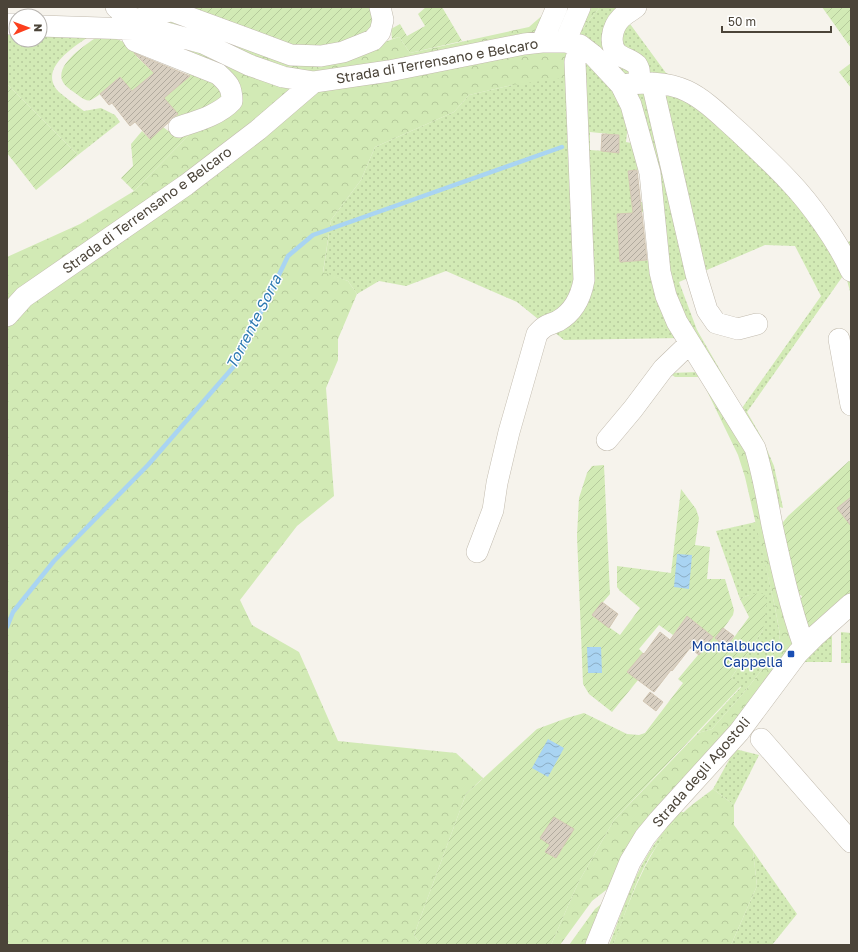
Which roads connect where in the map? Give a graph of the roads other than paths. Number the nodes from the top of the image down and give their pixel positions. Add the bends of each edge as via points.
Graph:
1 (116, 7) edge
2 (380, 7) edge
3 (557, 7) edge
4 (580, 7) edge
5 (636, 7) edge
6 (136, 24) junction
7 (48, 26) edge
8 (542, 42) junction
9 (573, 44) junction
10 (314, 82) junction
11 (637, 84) junction
12 (179, 127) dead end
13 (851, 271) edge
14 (7, 316) edge
15 (757, 324) dead end
16 (839, 339) dead end
17 (690, 344) junction
18 (851, 405) edge
19 (607, 440) dead end
20 (476, 552) dead end
21 (851, 604) edge
22 (843, 622) edge
23 (804, 646) junction
24 (761, 739) dead end
25 (851, 842) edge
26 (596, 945) edge

1 - 6 street
2 - 6 street via 383,20 380,32 373,40 343,52 321,56 291,55 172,11 149,15
3 - 8 street
4 - 9 street
5 - 11 street via 614,28 612,40 613,49 619,55 637,65 640,74
6 - 7 street
6 - 10 street via 203,43 249,65 283,77
6 - 12 street via 132,36 135,41 218,74 232,91 232,101 227,106
8 - 9 street, Strada di Terrensano e Belcaro
8 - 10 street, Strada di Terrensano e Belcaro via 389,71
9 - 11 street
9 - 20 street via 584,280 582,294 572,311 558,321 544,326 537,334 509,432 493,510
10 - 14 street, Strada di Terrensano e Belcaro via 258,130 186,185 24,297
11 - 13 street via 673,86 687,91 728,122 790,182 830,234
11 - 15 street via 707,310 716,323 738,329
11 - 17 street via 631,105 650,173 660,272 666,296
16 - 18 street
17 - 19 street via 663,369
17 - 23 street via 754,448 762,470 791,605
21 - 22 street, Strada degli Agostoli
22 - 23 street, Strada degli Agostoli
23 - 26 street, Strada degli Agostoli via 739,732 658,820 639,846 619,887
24 - 25 street

